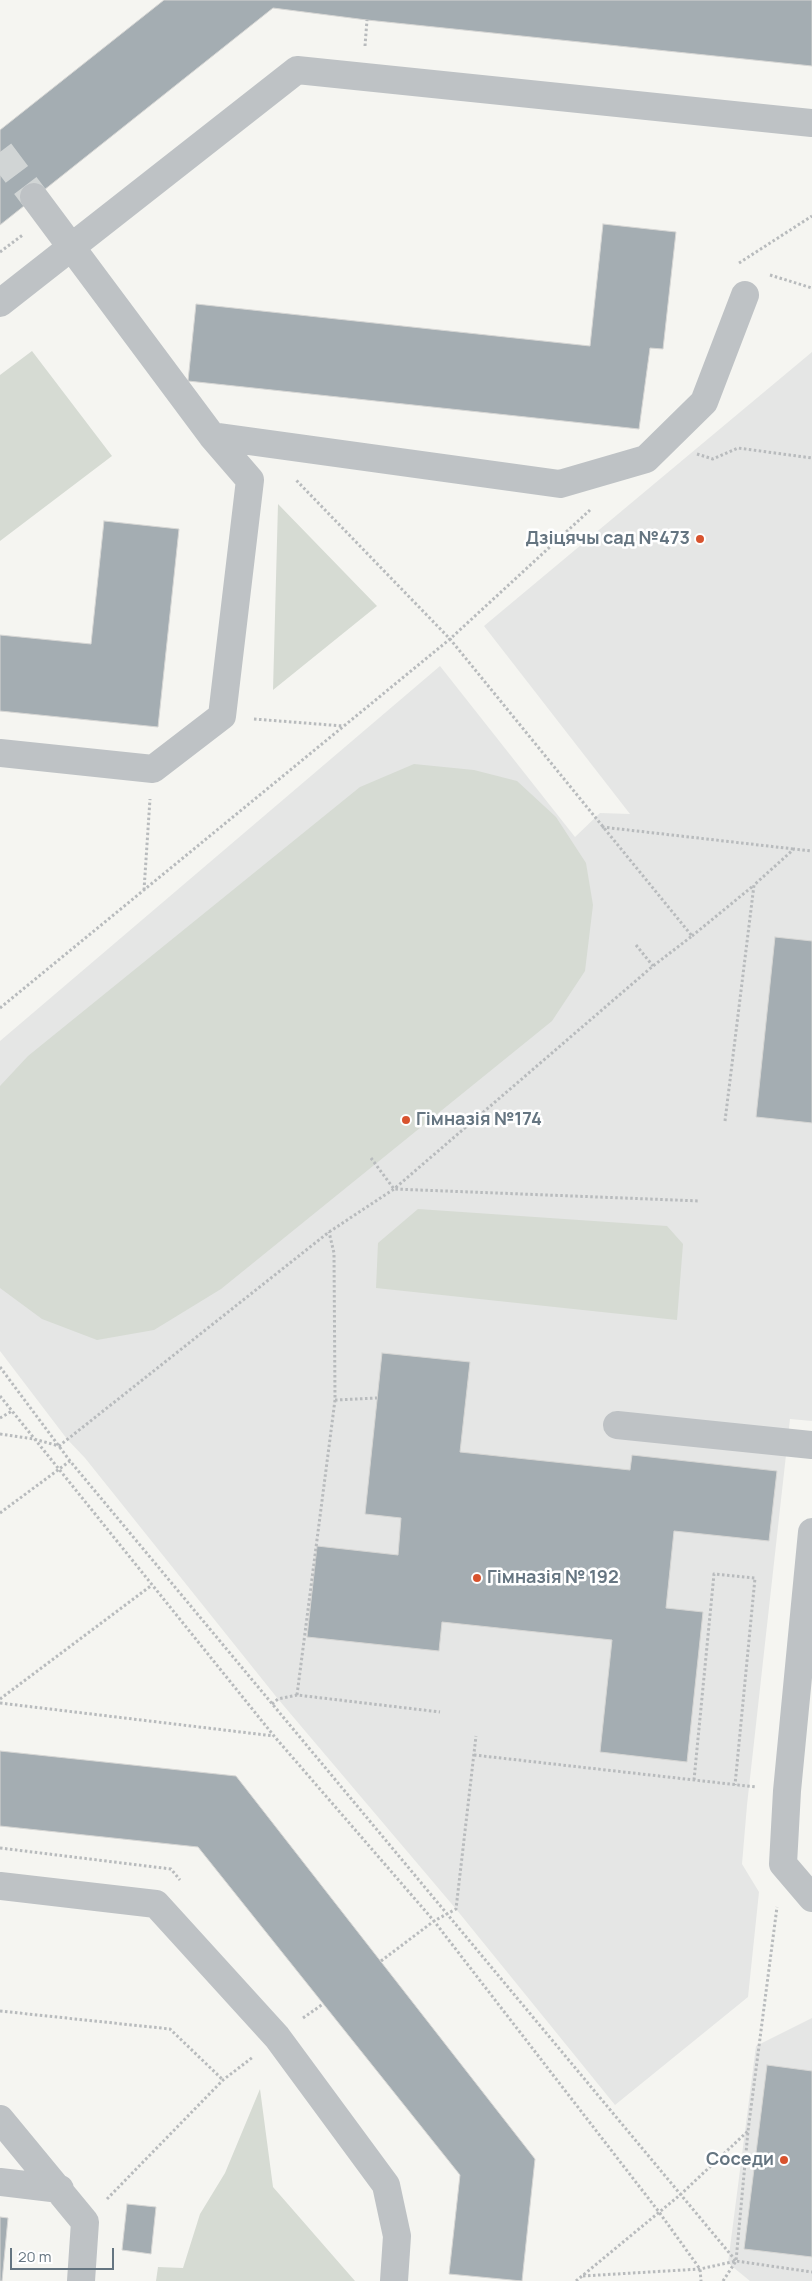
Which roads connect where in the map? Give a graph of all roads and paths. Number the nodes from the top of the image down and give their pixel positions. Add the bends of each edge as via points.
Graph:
1 (812, 123) edge
2 (34, 197) tunnel mouth
3 (812, 216) edge
4 (70, 247) junction
5 (738, 264) dead end
6 (745, 295) dead end
7 (0, 303) edge
8 (212, 436) junction
9 (692, 452) dead end
10 (812, 458) edge
11 (293, 477) dead end
12 (595, 506) dead end
13 (450, 639) junction
14 (222, 716) junction
15 (343, 726) junction
16 (0, 753) edge
17 (153, 769) junction
18 (602, 827) junction
19 (794, 849) junction
20 (812, 851) edge
21 (754, 885) junction
22 (144, 890) junction
23 (692, 936) junction
24 (636, 945) dead end
25 (653, 966) junction
26 (0, 1008) edge
27 (725, 1121) dead end
28 (371, 1158) dead end
29 (394, 1189) junction
30 (700, 1201) dead end
31 (329, 1232) junction
32 (0, 1367) edge
33 (0, 1396) edge
34 (377, 1398) dead end
35 (335, 1400) junction
36 (12, 1411) junction
37 (0, 1418) edge
38 (618, 1425) dead end
39 (0, 1434) edge
40 (34, 1439) junction
41 (812, 1445) edge
42 (59, 1446) junction
43 (70, 1460) junction
44 (59, 1469) junction
45 (0, 1513) edge
46 (812, 1532) edge
47 (152, 1585) junction
48 (297, 1695) junction
49 (0, 1699) edge
50 (0, 1704) edge
51 (272, 1704) junction
52 (440, 1712) dead end
53 (274, 1736) junction
54 (476, 1736) dead end
55 (474, 1756) junction
56 (694, 1780) junction
57 (735, 1785) junction
58 (787, 1791) junction
59 (783, 1864) junction
60 (0, 1886) edge
61 (812, 1898) edge
62 (448, 1914) junction
63 (434, 1921) junction
64 (381, 1961) dead end
65 (324, 2004) dead end
66 (0, 2011) edge
67 (276, 2038) junction
68 (223, 2080) junction
69 (0, 2119) edge
70 (748, 2131) junction
71 (0, 2182) edge
72 (60, 2189) junction
73 (680, 2195) junction
74 (658, 2212) junction
75 (86, 2222) junction
76 (736, 2261) junction
77 (700, 2269) junction
78 (812, 2272) edge
79 (583, 2276) junction
80 (81, 2281) edge
81 (394, 2281) edge
82 (576, 2281) edge
83 (701, 2281) edge
84 (724, 2281) edge

1 - 4 lane via 297,70
2 - 4 lane
3 - 5 path
4 - 7 lane
4 - 8 lane
6 - 8 lane via 704,402 646,459 560,484
8 - 14 lane via 250,480
9 - 10 path via 713,459 738,448
11 - 13 path
12 - 13 path
13 - 15 path
13 - 18 path
14 - 15 path
14 - 17 lane
15 - 22 path
16 - 17 lane
17 - 22 path
18 - 19 path
18 - 23 path
19 - 20 path
19 - 21 path
21 - 23 path
21 - 27 path
22 - 26 path
23 - 25 path
24 - 25 path
25 - 29 path
28 - 29 path
29 - 30 path
29 - 31 path
31 - 35 path via 334,1253
31 - 42 path
32 - 42 path
33 - 36 path
34 - 35 path
35 - 48 path
36 - 37 path
36 - 40 path
38 - 41 lane
39 - 40 path
40 - 42 path
40 - 44 path
42 - 43 path
43 - 44 path
43 - 51 path
44 - 45 path
44 - 47 path
46 - 58 lane
47 - 49 path
47 - 53 path
48 - 51 path via 278,1699
48 - 52 path
50 - 53 path
51 - 62 path
53 - 63 path
54 - 55 path
55 - 56 path
55 - 62 path via 456,1909
56 - 57 path
56 - 57 path via 714,1574 755,1578
57 - 58 path
58 - 59 lane
59 - 61 lane
59 - 70 path
60 - 67 lane via 156,1904
62 - 63 path
62 - 73 path
63 - 64 path
63 - 74 path
65 - 67 path
66 - 68 path via 170,2029
67 - 68 path
67 - 81 lane via 386,2185 397,2236
68 - 75 path
69 - 72 lane
70 - 73 path
70 - 76 path
71 - 72 lane
72 - 75 lane
73 - 74 path
73 - 76 path
74 - 77 path
74 - 79 path
75 - 80 lane
76 - 77 path
76 - 78 path
76 - 84 path
77 - 79 path
77 - 83 path
79 - 82 path

